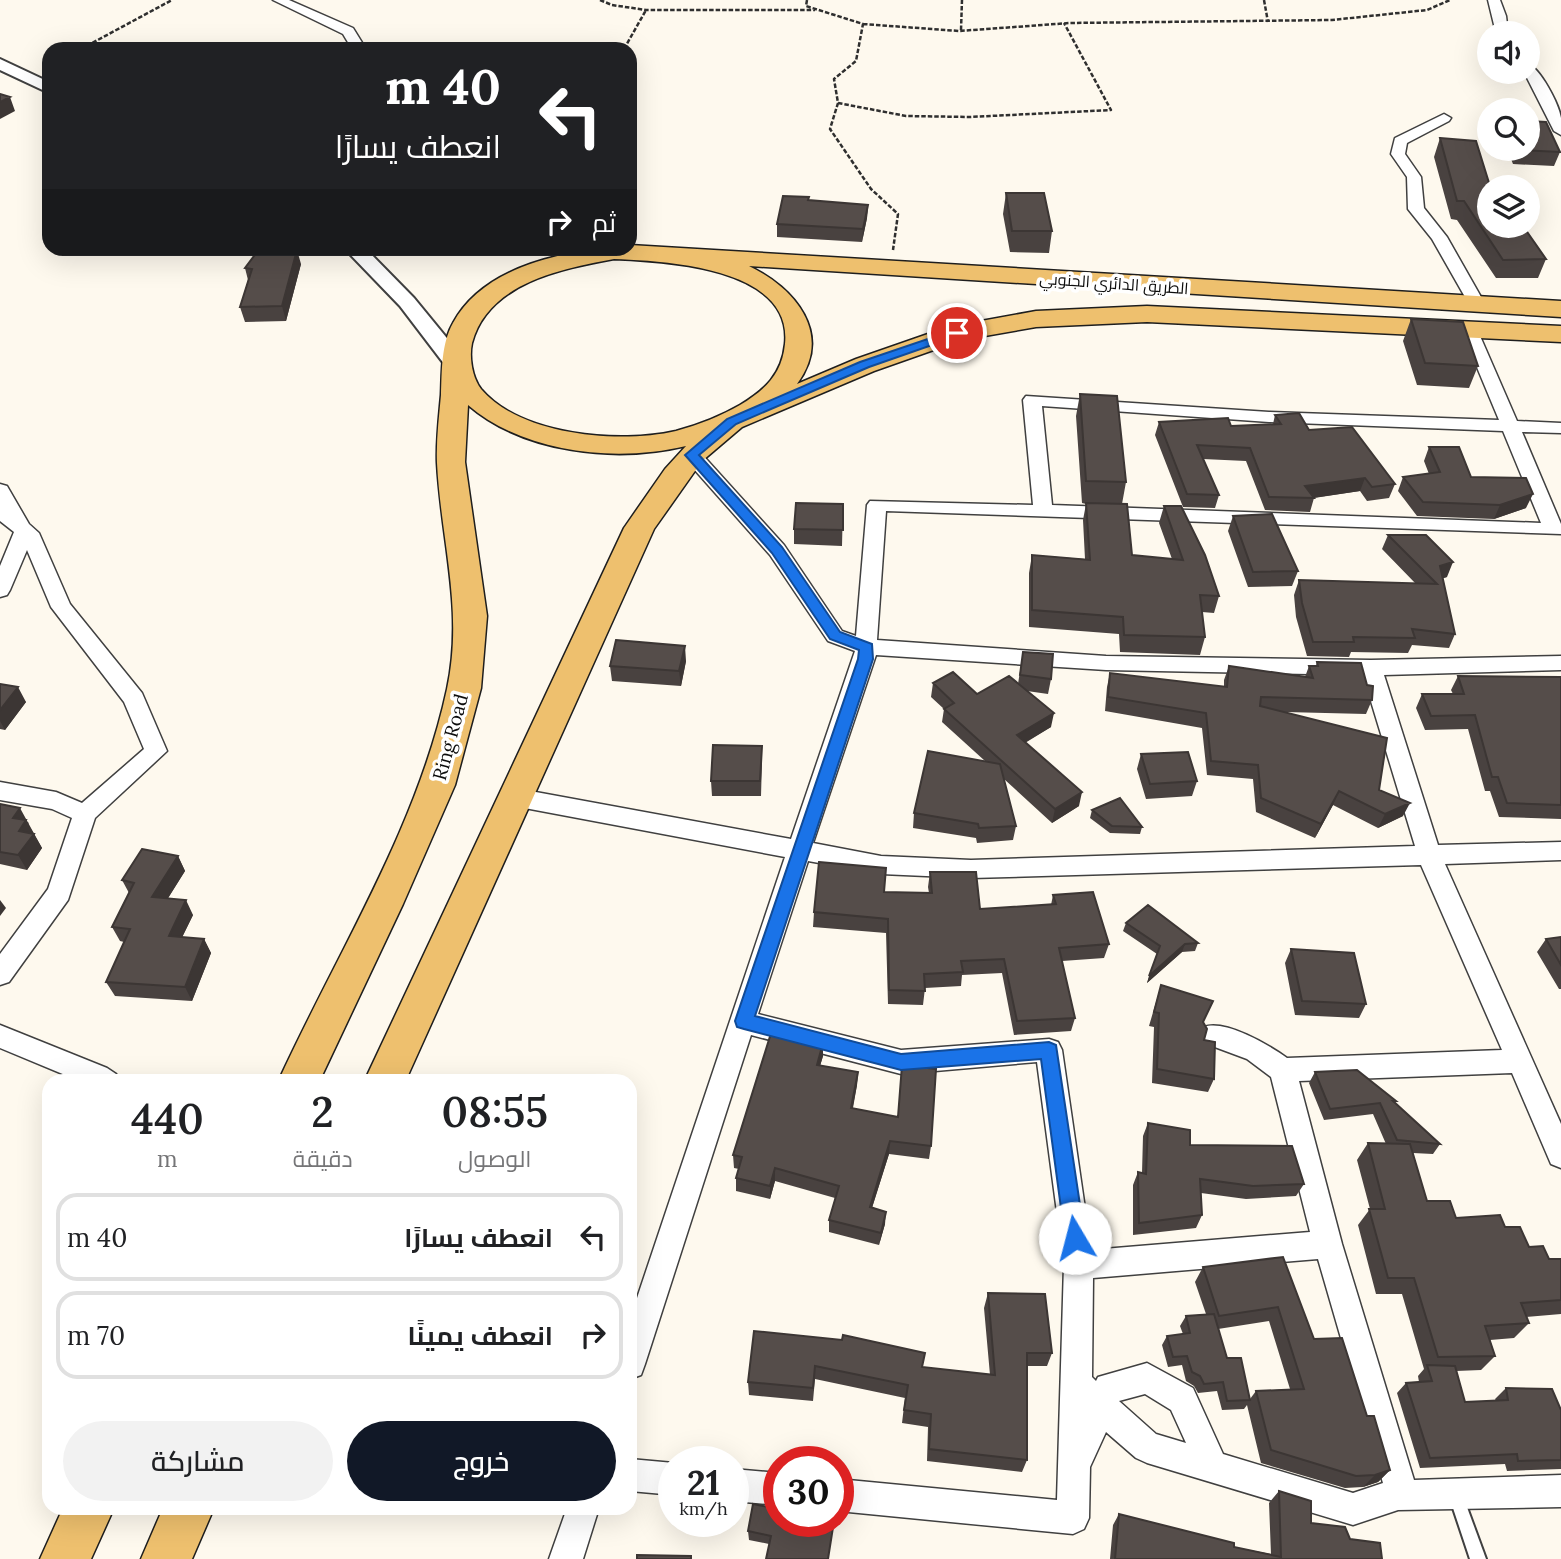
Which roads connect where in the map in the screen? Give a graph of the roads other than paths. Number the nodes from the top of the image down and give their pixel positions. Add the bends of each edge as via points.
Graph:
1 (279, 0) edge
2 (1494, 0) edge
3 (1501, 21) edge
4 (355, 42) edge
5 (0, 64) edge
6 (1540, 79) edge
7 (1538, 84) edge
8 (42, 85) edge
9 (1561, 101) edge
10 (1444, 118) dead end
11 (1561, 131) edge
12 (637, 250) edge
13 (637, 252) edge
14 (667, 253) junction
15 (361, 256) edge
16 (591, 256) edge
17 (1477, 304) junction
18 (1561, 309) edge
19 (1469, 329) junction
20 (1561, 334) edge
21 (456, 364) junction
22 (732, 421) junction
23 (1510, 425) junction
24 (1561, 428) edge
25 (692, 455) junction
26 (0, 490) edge
27 (0, 512) edge
28 (1043, 512) junction
29 (27, 532) junction
30 (1559, 536) edge
31 (0, 590) edge
32 (866, 647) junction
33 (1561, 663) edge
34 (1371, 668) junction
35 (0, 791) edge
36 (514, 797) junction
37 (85, 814) junction
38 (799, 851) junction
39 (1561, 851) edge
40 (1430, 857) junction
41 (0, 974) edge
42 (744, 1021) junction
43 (1213, 1035) dead end
44 (0, 1036) edge
45 (1520, 1060) junction
46 (1283, 1070) junction
47 (88, 1074) edge
48 (302, 1074) edge
49 (388, 1074) edge
50 (1561, 1155) edge
51 (1328, 1244) junction
52 (1079, 1265) junction
53 (637, 1343) edge
54 (1076, 1384) junction
55 (1100, 1405) junction
56 (1213, 1467) junction
57 (1074, 1474) junction
58 (637, 1476) edge
59 (658, 1478) edge
60 (1561, 1491) edge
61 (1402, 1493) junction
62 (1456, 1495) junction
63 (854, 1497) edge
64 (86, 1515) edge
65 (186, 1515) edge
66 (581, 1515) edge
67 (65, 1559) edge
68 (166, 1559) edge
69 (566, 1559) edge
70 (1478, 1559) edge

1 - 4 street via 348,31
2 - 3 street
5 - 8 street
6 - 9 street
7 - 11 street
10 - 17 street via 1400,141 1398,154 1414,177 1416,209 1440,237
12 - 14 street
13 - 14 main road, Ring Road
14 - 17 main road, الطريق الدائري الجنوبي
14 - 22 main road via 716,262 757,279 786,304 800,333 795,365 772,396
15 - 21 street via 407,302
16 - 21 main road, Ring Road via 517,278 481,302 460,332
17 - 18 main road, الطريق الدائري الجنوبي
19 - 20 main road, الطريق الدائري الجنوبي
19 - 22 main road, الطريق الدائري الجنوبي via 1147,314 1036,318 957,333 864,365
19 - 23 street
21 - 22 main road via 472,395 507,421 557,439 617,445 666,440
21 - 48 main road, Ring Road via 451,462 471,616 464,688 438,785
22 - 25 main road
23 - 24 street
23 - 28 street via 1269,417 1032,400
23 - 30 street
25 - 32 street via 777,550 835,636
25 - 36 main road via 639,528
26 - 29 street
27 - 29 street
28 - 30 street
28 - 32 street via 877,505
29 - 31 street
29 - 37 street via 61,607 134,699 156,751
32 - 34 street via 1106,663
32 - 38 street via 866,659
33 - 34 street
34 - 40 street
35 - 37 street via 56,801
36 - 38 street
36 - 49 main road
37 - 41 street via 59,893
38 - 40 street via 881,865 971,869
38 - 42 street
39 - 40 street
40 - 45 street
42 - 52 street via 901,1062 1049,1051
42 - 53 street
43 - 46 street via 1256,1051
44 - 47 street
45 - 46 street
45 - 50 street
46 - 51 street
51 - 52 street
51 - 61 street
52 - 54 street
54 - 55 street
54 - 57 street
55 - 56 street via 1147,1447
55 - 56 street via 1109,1388 1147,1378 1182,1399
55 - 57 street
56 - 61 street via 1353,1509
57 - 63 street via 1073,1518
58 - 59 street
60 - 62 street
61 - 62 street
62 - 70 lane
64 - 67 main road
65 - 68 main road
66 - 69 street

